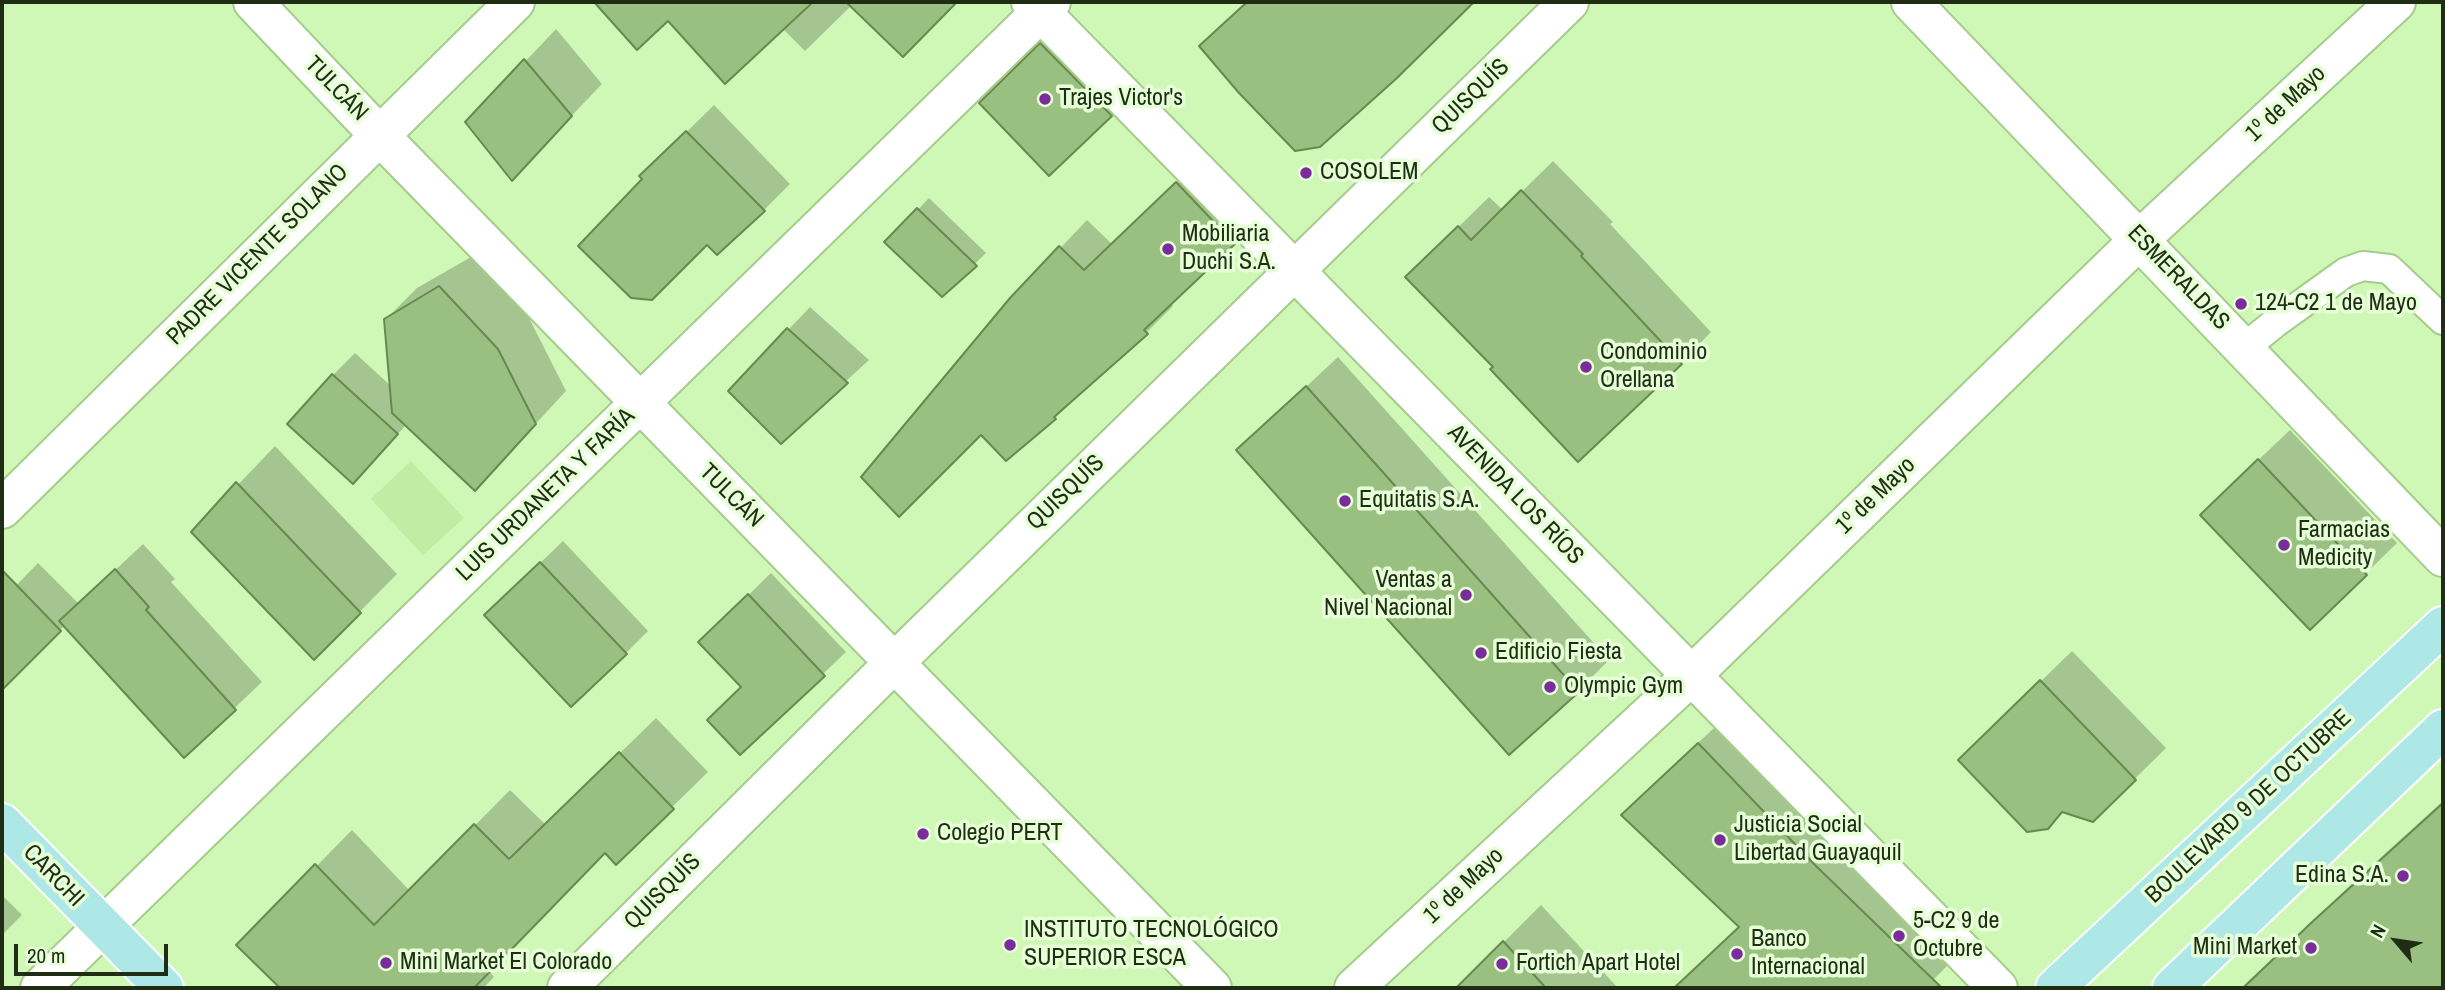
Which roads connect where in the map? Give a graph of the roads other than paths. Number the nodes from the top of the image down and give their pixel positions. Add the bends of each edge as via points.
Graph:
1 (253, 2) edge
2 (515, 2) edge
3 (1569, 2) edge
4 (1910, 2) edge
5 (2396, 2) edge
6 (1041, 5) edge
7 (379, 135) junction
8 (2140, 240) junction
9 (1294, 270) junction
10 (2443, 320) edge
11 (2244, 348) junction
12 (640, 403) junction
13 (2, 509) edge
14 (2443, 557) edge
15 (2443, 626) edge
16 (895, 662) junction
17 (1692, 675) junction
18 (2443, 729) edge
19 (2, 823) edge
20 (102, 928) junction
21 (40, 988) edge
22 (164, 988) edge
23 (567, 988) edge
24 (1212, 988) edge
25 (1354, 988) edge
26 (1998, 988) edge
27 (2055, 988) edge
28 (2172, 988) edge

1 - 7 street, TULCÁN
2 - 7 street, PADRE VICENTE SOLANO
3 - 9 street, QUISQUÍS
4 - 8 street, ESMERALDAS
5 - 8 street, 1º de Mayo
6 - 9 street, AVENIDA LOS RÍOS
6 - 12 street, LUIS URDANETA Y FARÍA
7 - 12 street, TULCÁN
7 - 13 street, PADRE VICENTE SOLANO
8 - 11 street, ESMERALDAS
8 - 17 street, 1º de Mayo
9 - 16 street, QUISQUÍS
9 - 17 street, AVENIDA LOS RÍOS
10 - 11 lane via 2389,269 2362,266 2346,272
11 - 14 street, ESMERALDAS
12 - 16 street, TULCÁN
12 - 20 street, LUIS URDANETA Y FARÍA
15 - 27 main road, BOULEVARD 9 DE OCTUBRE
16 - 23 street, QUISQUÍS
16 - 24 street, TULCÁN
17 - 25 street, 1º de Mayo
17 - 26 street, AVENIDA LOS RÍOS
18 - 28 main road
19 - 20 main road, CARCHI
20 - 21 street, LUIS URDANETA Y FARÍA
20 - 22 main road, CARCHI

